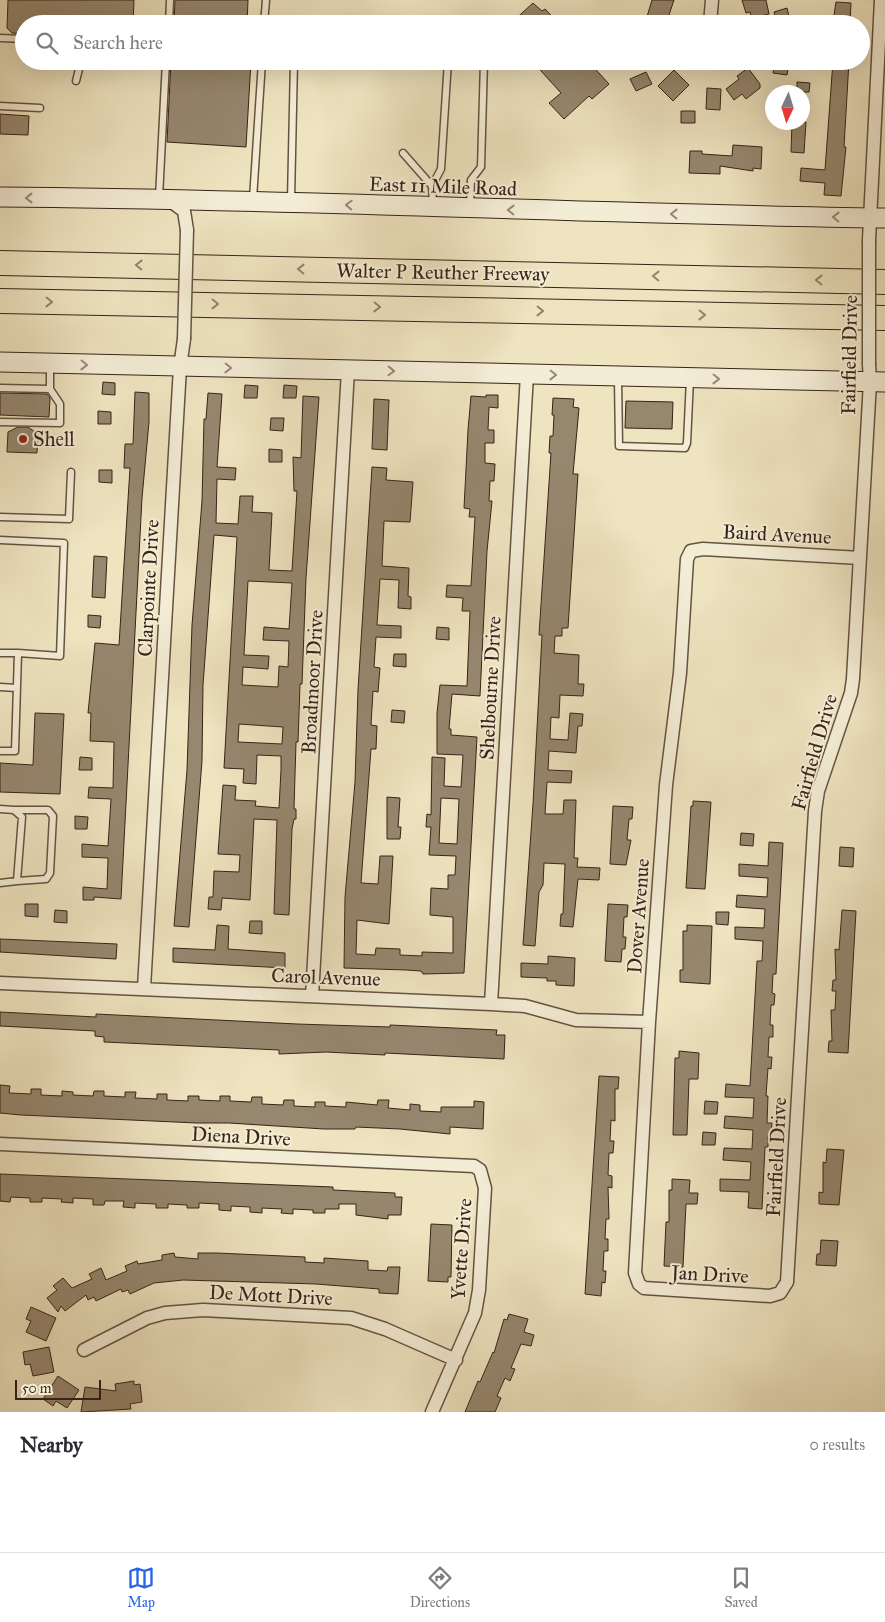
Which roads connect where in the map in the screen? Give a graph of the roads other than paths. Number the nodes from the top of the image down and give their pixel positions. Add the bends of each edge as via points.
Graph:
1 (170, 0) edge
2 (266, 0) edge
3 (712, 0) edge
4 (881, 0) edge
5 (169, 15) edge
6 (265, 15) edge
7 (711, 15) edge
8 (0, 38) edge
9 (15, 39) edge
10 (79, 70) edge
11 (166, 70) edge
12 (261, 70) edge
13 (294, 70) edge
14 (447, 70) edge
15 (484, 70) edge
16 (76, 81) dead end
17 (0, 106) edge
18 (40, 108) dead end
19 (403, 153) dead end
20 (432, 186) junction
21 (0, 197) edge
22 (163, 199) junction
23 (253, 202) junction
24 (291, 203) junction
25 (434, 208) junction
26 (470, 209) junction
27 (877, 218) edge
28 (0, 263) edge
29 (885, 282) edge
30 (0, 301) edge
31 (885, 318) edge
32 (0, 362) edge
33 (50, 364) junction
34 (180, 367) junction
35 (348, 370) junction
36 (527, 374) junction
37 (618, 376) junction
38 (875, 376) edge
39 (690, 378) junction
40 (0, 388) edge
41 (50, 389) junction
42 (0, 422) edge
43 (71, 472) dead end
44 (0, 516) edge
45 (0, 540) edge
46 (692, 551) joint
47 (860, 558) junction
48 (0, 653) edge
49 (18, 653) junction
50 (0, 687) edge
51 (17, 688) junction
52 (0, 750) edge
53 (0, 809) edge
54 (14, 810) junction
55 (17, 881) junction
56 (0, 883) edge
57 (0, 983) edge
58 (144, 988) junction
59 (312, 996) junction
60 (491, 1004) junction
61 (649, 1022) junction
62 (0, 1144) edge
63 (480, 1170) joint
64 (639, 1284) joint
65 (780, 1293) joint
66 (84, 1350) dead end
67 (456, 1360) junction
68 (432, 1412) edge

1 - 5 lane
2 - 6 lane
3 - 7 street
4 - 27 street, Fairfield Drive
8 - 9 lane
10 - 16 lane
11 - 22 lane
12 - 23 lane
13 - 24 lane
14 - 20 lane via 441,169
15 - 26 lane via 481,167 471,180
17 - 18 lane
19 - 20 lane
20 - 25 lane
22 -> 21 main road, East 11 Mile Road
22 - 23 main road, East 11 Mile Road
22 - 34 street, Clarpointe Drive, bridge via 184,211 187,230 184,339
23 - 24 main road, East 11 Mile Road
25 -> 24 main road, East 11 Mile Road
25 - 26 main road, East 11 Mile Road
27 -> 26 main road, East 11 Mile Road
27 - 38 street, Fairfield Drive, bridge via 869,240
29 -> 28 highway, Walter P Reuther Freeway
30 -> 31 highway, Walter P Reuther Freeway
32 - 33 main road
33 -> 34 main road
33 - 41 lane
34 -> 35 main road
34 - 58 street, Clarpointe Drive
35 -> 36 main road
35 - 59 street, Broadmoor Drive
36 -> 37 main road
36 - 60 street, Shelbourne Drive
37 - 39 main road
37 - 39 lane via 618,444 621,447 685,448
39 -> 38 main road
38 - 47 street, Fairfield Drive
40 - 41 lane
41 - 42 lane via 60,404 60,423
43 - 44 lane via 69,519
45 - 49 lane via 64,543 60,656
46 - 47 street, Baird Avenue via 752,550
46 - 61 street, Dover Avenue via 686,567 680,673 666,785
47 - 65 street, Fairfield Drive via 851,693 815,806 787,1282
48 - 49 lane
49 - 51 lane
50 - 51 lane
51 - 52 lane via 15,751
53 - 54 lane
54 - 55 lane via 22,817
54 - 55 lane via 48,810 53,816 50,873 46,879
55 - 56 lane
57 - 58 street, Carol Avenue
58 - 59 street, Carol Avenue
59 - 60 street, Carol Avenue
60 - 61 street, Carol Avenue via 525,1006 576,1020
61 - 64 street, Dover Avenue via 635,1273
62 - 63 street, Diena Drive via 467,1165
63 - 67 street, Yvette Drive via 484,1188 479,1290 473,1320
64 - 65 street, Jan Drive via 651,1289 770,1296
66 - 67 street, De Mott Drive via 164,1312 203,1310 351,1318 385,1328
67 - 68 street, Yvette Drive

